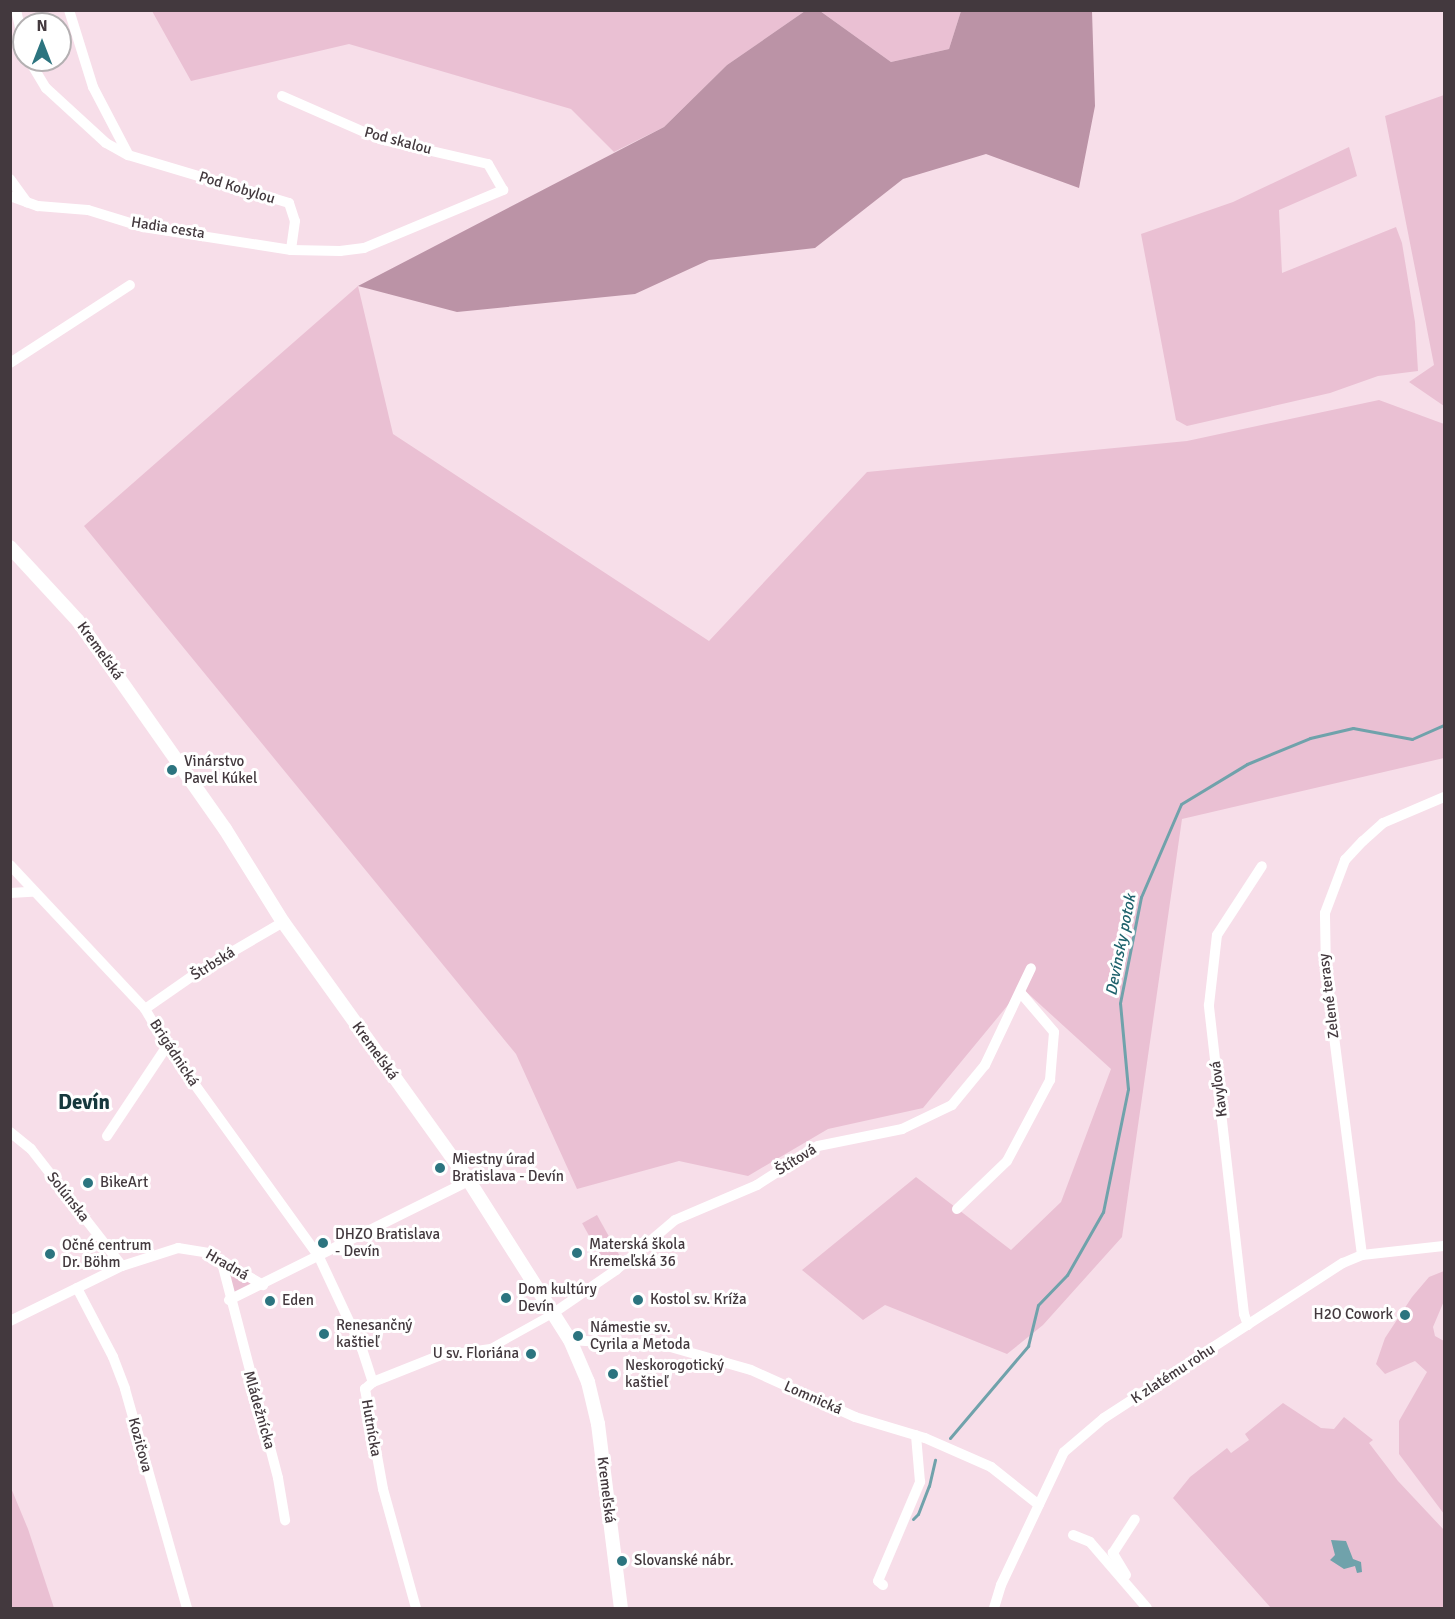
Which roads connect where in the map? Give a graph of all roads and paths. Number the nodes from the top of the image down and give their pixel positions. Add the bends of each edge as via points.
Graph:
1 (69, 10) edge
2 (36, 72) edge
3 (282, 96) dead end
4 (128, 155) junction
5 (10, 179) edge
6 (10, 196) edge
7 (27, 202) junction
8 (291, 250) junction
9 (130, 285) dead end
10 (10, 363) edge
11 (10, 547) edge
12 (1444, 797) edge
13 (10, 865) edge
14 (1262, 866) dead end
15 (32, 892) junction
16 (10, 894) edge
17 (283, 922) junction
18 (1031, 968) dead end
19 (1020, 992) junction
20 (145, 1009) junction
21 (167, 1046) junction
22 (10, 1132) edge
23 (107, 1136) dead end
24 (469, 1181) junction
25 (957, 1209) dead end
26 (1444, 1246) edge
27 (1362, 1255) junction
28 (319, 1257) junction
29 (221, 1259) junction
30 (122, 1266) junction
31 (263, 1285) junction
32 (78, 1288) junction
33 (229, 1300) junction
34 (552, 1314) junction
35 (10, 1321) edge
36 (1248, 1325) junction
37 (570, 1340) junction
38 (441, 1355) joint
39 (372, 1382) junction
40 (916, 1435) junction
41 (1039, 1505) junction
42 (1135, 1519) dead end
43 (285, 1520) dead end
44 (1073, 1535) dead end
45 (883, 1585) dead end
46 (1135, 1597) junction
47 (187, 1608) edge
48 (416, 1608) edge
49 (621, 1608) edge
50 (994, 1608) edge
51 (1147, 1608) edge

1 - 4 street via 93,87
2 - 4 street, Pod Kobylou via 68,112 106,143
3 - 8 street, Pod skalou via 330,120 380,138 488,164 503,190 364,248
4 - 8 street, Pod Kobylou via 289,203 295,221
5 - 7 street
6 - 7 street, Hadia cesta
7 - 8 street, Hadia cesta via 88,210 143,226
9 - 10 street
11 - 17 street, Kremeľská via 85,630 225,829
12 - 27 street, Zelené terasy via 1398,815 1363,841 1345,861 1325,913 1326,973
13 - 15 street, Brigádnická
14 - 36 street, Kavyľová via 1217,935 1209,1005
15 - 16 street
15 - 20 street, Brigádnická
17 - 20 street, Štrbská
17 - 24 street, Kremeľská
18 - 19 street, Štítová
19 - 25 street via 1054,1032 1050,1080 1007,1161
19 - 34 street, Štítová via 985,1065 951,1105 902,1129 818,1146 757,1185 675,1220 616,1270
20 - 21 street, Brigádnická
21 - 23 street
21 - 28 street, Brigádnická
22 - 30 street, Solúnska via 31,1149
24 - 28 street, Hradná
24 - 34 street, Kremeľská
26 - 27 street, K zlatému rohu
27 - 36 street, K zlatému rohu via 1332,1269
28 - 31 street, Hradná
28 - 39 street, Hutnícka via 362,1349
29 - 30 street, Hradná via 188,1247
29 - 31 street, Hradná
29 - 33 street, Mládežnícka
30 - 32 street, Hradná
31 - 33 street
32 - 35 street, Hradná
32 - 47 street, Kozičova via 125,1389
33 - 43 street, Mládežnícka via 278,1478
34 - 37 street, Kremeľská
34 - 38 street via 491,1348
36 - 41 street, K zlatému rohu via 1104,1418 1072,1444 1064,1452
37 - 40 street, Lomnická via 667,1347 751,1370 855,1418
37 - 49 street, Kremeľská via 588,1382 598,1424
38 - 39 street
39 - 48 street, Hutnícka via 365,1389 369,1421
40 - 41 street, Lomnická via 990,1467
40 - 45 street via 920,1482 878,1581
41 - 50 street, K zlatému rohu
42 - 46 street via 1113,1553 1138,1589
44 - 46 street via 1090,1542
46 - 51 street

